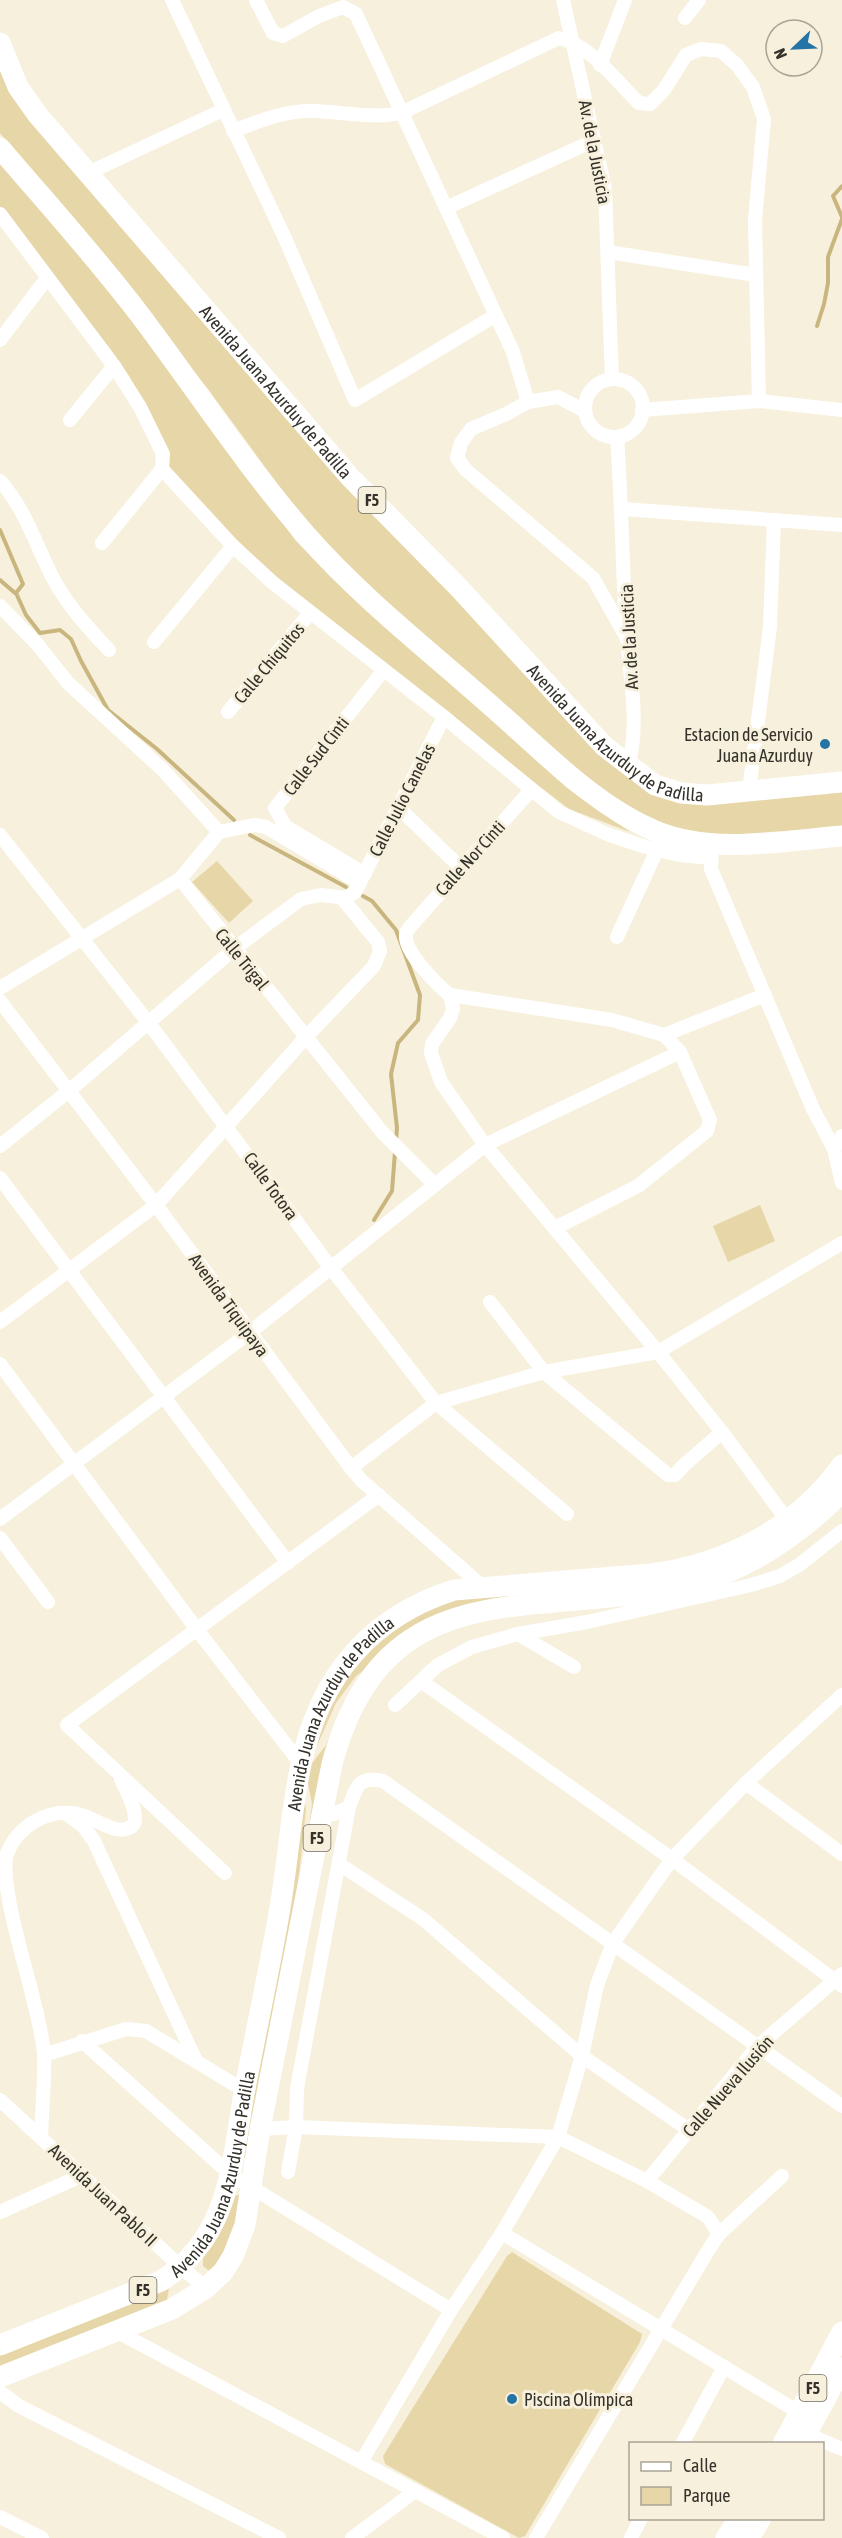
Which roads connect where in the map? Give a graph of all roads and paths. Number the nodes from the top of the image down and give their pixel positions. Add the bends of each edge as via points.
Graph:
1 (172, 0) edge
2 (256, 0) edge
3 (358, 0) edge
4 (563, 0) edge
5 (625, 0) edge
6 (699, 0) edge
7 (343, 7) junction
8 (685, 18) dead end
9 (572, 41) junction
10 (0, 43) edge
11 (600, 64) junction
12 (223, 110) junction
13 (402, 113) junction
14 (233, 131) junction
15 (595, 140) junction
16 (0, 148) edge
17 (88, 173) junction
18 (446, 208) junction
19 (0, 214) edge
20 (608, 252) junction
21 (756, 275) junction
22 (47, 278) junction
23 (496, 315) junction
24 (0, 340) edge
25 (114, 366) junction
26 (612, 379) junction
27 (759, 401) junction
28 (528, 402) junction
29 (642, 410) junction
30 (842, 410) edge
31 (585, 411) junction
32 (70, 420) dead end
33 (617, 436) junction
34 (162, 469) junction
35 (0, 481) edge
36 (623, 509) junction
37 (774, 520) junction
38 (842, 525) edge
39 (102, 543) dead end
40 (233, 546) junction
41 (0, 606) edge
42 (310, 613) junction
43 (627, 638) junction
44 (154, 642) dead end
45 (110, 650) dead end
46 (383, 671) junction
47 (228, 712) dead end
48 (444, 717) junction
49 (628, 766) junction
50 (842, 782) edge
51 (531, 790) junction
52 (749, 791) junction
53 (398, 807) junction
54 (219, 832) junction
55 (0, 835) edge
56 (842, 836) edge
57 (657, 850) junction
58 (712, 851) junction
59 (461, 868) junction
60 (362, 878) junction
61 (180, 879) junction
62 (342, 898) junction
63 (81, 937) junction
64 (618, 937) dead end
65 (234, 949) junction
66 (0, 987) edge
67 (450, 995) junction
68 (765, 995) junction
69 (0, 1001) edge
70 (148, 1022) junction
71 (664, 1035) junction
72 (306, 1037) junction
73 (680, 1052) junction
74 (70, 1090) junction
75 (227, 1126) junction
76 (842, 1136) edge
77 (485, 1145) junction
78 (0, 1146) edge
79 (834, 1149) junction
80 (0, 1178) edge
81 (842, 1183) edge
82 (435, 1185) junction
83 (156, 1205) junction
84 (555, 1228) junction
85 (842, 1242) edge
86 (331, 1268) junction
87 (69, 1270) junction
88 (490, 1302) dead end
89 (0, 1322) edge
90 (249, 1333) junction
91 (658, 1352) junction
92 (0, 1364) edge
93 (544, 1372) junction
94 (164, 1396) junction
95 (436, 1403) junction
96 (722, 1432) junction
97 (74, 1464) junction
98 (351, 1467) junction
99 (840, 1480) edge
100 (379, 1495) junction
101 (567, 1514) dead end
102 (0, 1519) edge
103 (787, 1520) junction
104 (842, 1531) edge
105 (0, 1538) edge
106 (288, 1563) junction
107 (483, 1587) junction
108 (48, 1602) dead end
109 (198, 1631) junction
110 (518, 1634) junction
111 (574, 1667) dead end
112 (376, 1673) junction
113 (421, 1681) junction
114 (842, 1695) edge
115 (395, 1705) dead end
116 (301, 1764) junction
117 (119, 1774) junction
118 (746, 1783) junction
119 (349, 1807) junction
120 (322, 1812) junction
121 (65, 1813) junction
122 (842, 1854) edge
123 (672, 1859) junction
124 (339, 1864) junction
125 (225, 1873) dead end
126 (305, 1909) junction
127 (613, 1943) junction
128 (839, 1980) edge
129 (82, 2041) junction
130 (758, 2046) junction
131 (44, 2055) junction
132 (582, 2056) junction
133 (196, 2061) junction
134 (245, 2091) junction
135 (0, 2100) edge
136 (842, 2106) edge
137 (296, 2127) junction
138 (261, 2129) junction
139 (689, 2130) junction
140 (41, 2137) junction
141 (558, 2137) junction
142 (288, 2172) dead end
143 (230, 2174) junction
144 (83, 2175) junction
145 (782, 2176) dead end
146 (647, 2181) junction
147 (252, 2187) junction
148 (0, 2212) edge
149 (502, 2233) junction
150 (719, 2234) junction
151 (182, 2268) junction
152 (206, 2288) junction
153 (451, 2310) junction
154 (659, 2328) junction
155 (118, 2332) junction
156 (842, 2332) edge
157 (0, 2345) edge
158 (724, 2367) junction
159 (842, 2368) edge
160 (0, 2378) edge
161 (0, 2392) edge
162 (796, 2432) edge
163 (683, 2442) edge
164 (823, 2442) edge
165 (824, 2442) edge
166 (842, 2449) edge
167 (361, 2462) junction
168 (414, 2492) junction
169 (0, 2517) edge
170 (640, 2520) edge
171 (738, 2520) edge
172 (760, 2520) edge
173 (42, 2538) edge
174 (279, 2538) edge
175 (352, 2538) edge
176 (503, 2538) edge
177 (536, 2538) edge
178 (631, 2538) edge
179 (726, 2538) edge
180 (749, 2538) edge

1 - 12 street
2 - 7 street via 273,33 283,36
3 - 7 street
4 - 9 street, Av. de la Justicia
5 - 11 street
6 - 8 street
7 - 13 street via 356,14
9 - 11 street
9 - 13 street via 558,38 548,42
9 - 15 street, Av. de la Justicia
10 - 17 highway, Avenida Juana Azurduy de Padilla / F5 via 18,87
11 - 21 street via 639,103 650,104 686,55 700,49 721,51 753,87 764,119 756,197
12 - 14 street
12 - 17 street
13 - 14 street via 386,116 289,112
13 - 18 street
14 - 23 street via 284,236 355,400
15 - 18 street
15 - 20 street, Av. de la Justicia via 605,189
16 - 58 highway via 138,312 277,500 344,574 575,780 622,814 655,831
17 - 49 highway, Avenida Juana Azurduy de Padilla / F5 via 350,477 460,589 604,746
18 - 23 street
19 - 22 street
20 - 21 street
20 - 26 street, Av. de la Justicia
21 - 27 street
22 - 24 street
22 - 25 street
23 - 28 street via 513,352
25 - 32 street
25 - 34 street via 163,454
26 - 29 street via 631,384 638,392
26 - 31 street via 589,393
27 - 29 street
27 - 30 street
28 - 31 street via 558,397
28 - 43 street via 471,429 461,442 457,458 466,470 593,578
29 - 33 street via 634,428
31 - 33 street via 587,420 600,433
33 - 36 street, Av. de la Justicia
34 - 39 street
34 - 40 street
35 - 45 street via 28,519 56,582 82,622
36 - 37 street
36 - 43 street, Av. de la Justicia
37 - 38 street
37 - 52 street via 770,627
40 - 42 street
40 - 44 street
41 - 54 street via 68,683 163,770
42 - 46 street
42 - 47 street, Calle Chiquitos
43 - 49 street, Av. de la Justicia via 634,731
46 - 48 street
46 - 60 street, Calle Sud Cinti via 275,808 285,826
48 - 51 street
48 - 53 street, Calle Julio Canelas
49 - 52 highway, Avenida Juana Azurduy de Padilla / F5 via 656,785 681,793
50 - 52 highway, Avenida Juana Azurduy de Padilla / F5
51 - 57 street via 559,812 607,834
51 - 59 street, Calle Nor Cinti
53 - 59 street
53 - 60 street, Calle Julio Canelas
54 - 60 street via 254,825 266,827
54 - 61 street
55 - 63 street, Calle Totora
56 - 58 highway via 731,845
57 - 58 street
57 - 64 street
58 - 68 street via 711,868
59 - 67 street, Calle Nor Cinti via 406,936 410,949 437,985
60 - 62 street via 355,892
61 - 63 street
61 - 65 street, Calle Trigal
62 - 65 street via 321,895 301,899
62 - 72 street via 378,942 380,951 374,966
63 - 66 street
63 - 70 street, Calle Totora
65 - 70 street
65 - 72 street, Calle Trigal
67 - 71 street via 612,1020
67 - 77 street via 453,1009 432,1044 431,1053 441,1082
68 - 71 street
68 - 79 street
69 - 74 street, Avenida Tiquipaya
70 - 74 street
70 - 75 street, Calle Totora
71 - 73 street
72 - 75 street
72 - 82 street, Calle Trigal via 382,1132
73 - 77 street
73 - 84 street via 710,1120 707,1131 638,1186
74 - 78 street
74 - 83 street, Avenida Tiquipaya
75 - 83 street
75 - 86 street, Calle Totora
76 - 79 street
77 - 82 street
77 - 84 street
79 - 81 street
80 - 87 street
82 - 86 street
83 - 87 street
83 - 90 street, Avenida Tiquipaya
84 - 91 street
85 - 91 street
86 - 90 street
86 - 95 street, Calle Totora
87 - 89 street
87 - 94 street
88 - 93 street
90 - 94 street
90 - 98 street, Avenida Tiquipaya
91 - 93 street
91 - 96 street
92 - 97 street
93 - 95 street
93 - 96 street via 668,1475 675,1475
94 - 97 street
94 - 106 street
95 - 98 street
95 - 101 street, Calle Totora
96 - 103 street
97 - 102 street
97 - 109 street
98 - 100 street, Avenida Tiquipaya
99 - 103 highway, Avenida Juana Azurduy de Padilla / F5
99 - 112 highway, Avenida Juana Azurduy de Padilla / F5 via 804,1528 777,1547 723,1574 621,1595 496,1607 465,1614 427,1629 395,1652
100 - 106 street
100 - 107 street, Avenida Tiquipaya
103 - 107 highway, Avenida Juana Azurduy de Padilla / F5 via 756,1542 726,1556 677,1571
104 - 110 street via 799,1565 770,1579 599,1620
105 - 108 street
106 - 109 street
107 - 116 highway, Avenida Juana Azurduy de Padilla / F5 via 430,1598 402,1612 365,1640 328,1689
109 - 116 street
109 - 117 street via 67,1725
110 - 111 street
110 - 113 street via 472,1647 438,1665
112 - 116 highway via 346,1695 320,1748
112 - 120 highway, Avenida Juana Azurduy de Padilla / F5 via 345,1722
113 - 115 street
113 - 123 street
114 - 118 street
116 - 126 highway via 309,1805 300,1880
116 - 134 highway, Avenida Juana Azurduy de Padilla / F5 via 280,1907
117 - 121 street via 134,1810 133,1826 114,1829 78,1814
117 - 125 street
118 - 122 street
118 - 123 street
119 - 120 street via 334,1814
119 - 124 street
119 - 127 street via 361,1782 369,1778 383,1781
120 - 126 highway, Avenida Juana Azurduy de Padilla / F5
121 - 131 street via 44,1815 15,1839 5,1857 2,1883 7,1919
121 - 133 street via 83,1826 93,1841
123 - 127 street
123 - 128 street
124 - 132 street via 423,1919
124 - 137 street via 297,2088
126 - 138 highway, Avenida Juana Azurduy de Padilla / F5
127 - 130 street
127 - 132 street via 597,1984
128 - 130 street, Calle Nueva Ilusión
129 - 131 street
129 - 133 street via 126,2029 146,2031
129 - 143 street
130 - 136 street
130 - 139 street, Calle Nueva Ilusión
131 - 140 street
132 - 139 street
132 - 141 street
133 - 134 street
134 - 143 highway, Avenida Juana Azurduy de Padilla / F5
135 - 140 street, Avenida Juan Pablo II
137 - 138 street
137 - 141 street
137 - 142 street
138 - 147 highway, Avenida Juana Azurduy de Padilla / F5
139 - 146 street, Calle Nueva Ilusión
140 - 144 street, Avenida Juan Pablo II
141 - 146 street
141 - 149 street
143 - 147 street
143 - 151 highway, Avenida Juana Azurduy de Padilla / F5 via 218,2218
144 - 148 street
144 - 151 street, Avenida Juan Pablo II
145 - 150 street
146 - 150 street via 708,2217
147 - 152 highway, Avenida Juana Azurduy de Padilla / F5 via 234,2256
147 - 153 street
149 - 153 street
149 - 154 street
150 - 154 street
151 - 152 street, Avenida Juan Pablo II
151 - 157 highway, Avenida Juana Azurduy de Padilla / F5 via 137,2292
152 - 155 highway, Avenida Juana Azurduy de Padilla / F5 via 172,2309
153 - 167 street
154 - 158 street
154 - 177 street
155 - 160 highway, Avenida Juana Azurduy de Padilla / F5
155 - 167 street
156 - 162 highway, F5
158 - 162 street
158 - 163 street
159 - 162 highway, F5
161 - 174 street via 19,2406
162 - 164 street
165 - 166 street
167 - 168 street
168 - 175 street
168 - 176 street
169 - 173 street
170 - 178 street
171 - 179 highway
172 - 180 highway

